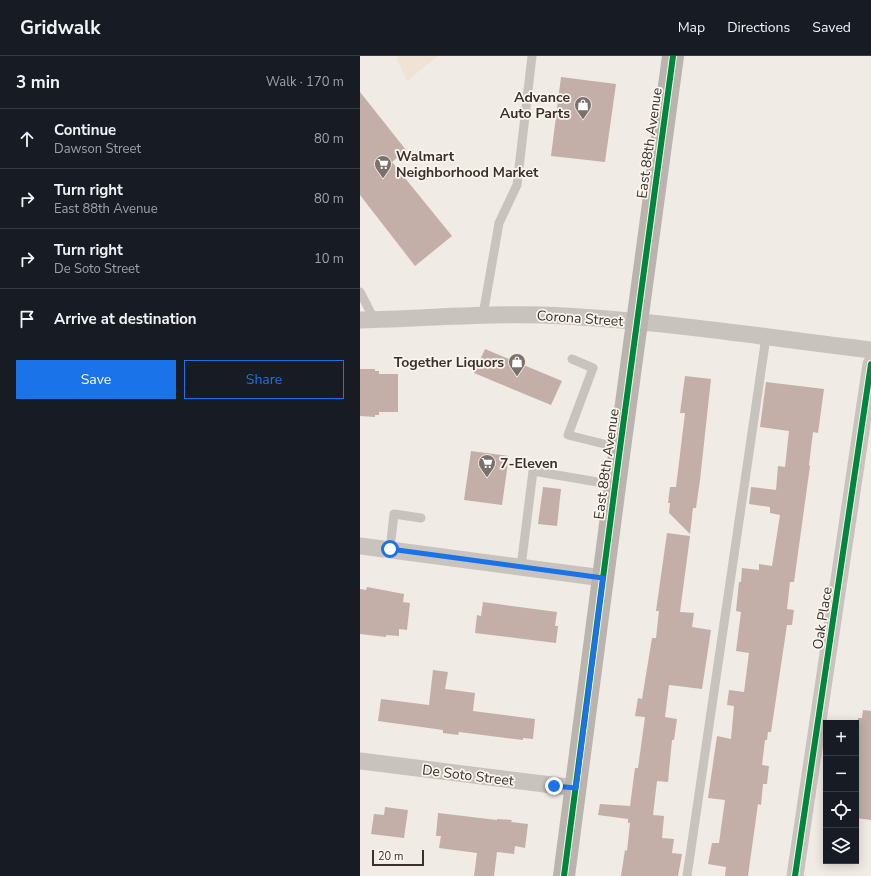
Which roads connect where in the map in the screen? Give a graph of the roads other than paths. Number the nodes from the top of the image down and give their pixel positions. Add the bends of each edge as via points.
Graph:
1 (532, 56) edge
2 (673, 56) edge
3 (360, 292) edge
4 (483, 315) junction
5 (367, 319) edge
6 (637, 322) junction
7 (766, 338) junction
8 (871, 350) edge
9 (572, 359) dead end
10 (871, 364) edge
11 (620, 448) junction
12 (615, 485) junction
13 (422, 518) dead end
14 (360, 546) edge
15 (390, 549) junction
16 (521, 567) junction
17 (603, 578) junction
18 (360, 761) edge
19 (576, 788) junction
20 (564, 876) edge
21 (687, 876) edge
22 (795, 876) edge

1 - 4 lane via 517,185 499,223
2 - 6 main road, East 88th Avenue
3 - 5 lane
4 - 5 street, Corona Street
4 - 6 street, Corona Street via 541,315
6 - 7 street, Corona Street
6 - 11 main road, East 88th Avenue
7 - 8 street, Corona Street
7 - 21 lane
9 - 11 lane via 592,368 568,435
10 - 22 street, Oak Place
11 - 12 main road, East 88th Avenue
12 - 16 lane via 533,471
12 - 17 main road, East 88th Avenue
13 - 15 lane via 394,514
14 - 15 street
15 - 16 street
16 - 17 street
17 - 19 main road, East 88th Avenue
18 - 19 street, De Soto Street
19 - 20 main road, East 88th Avenue

